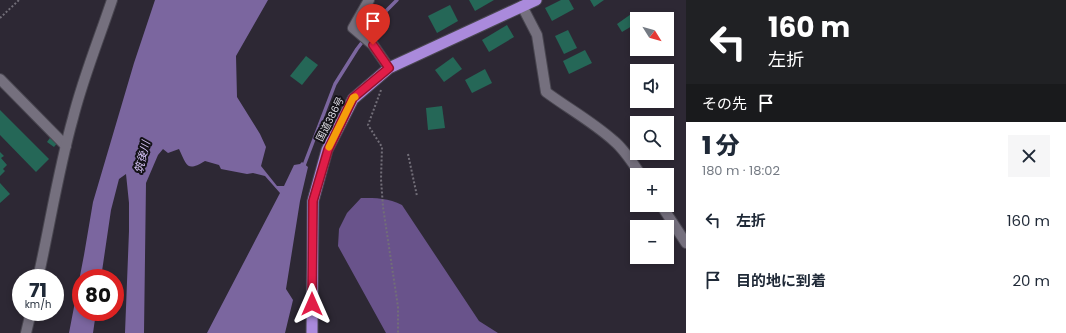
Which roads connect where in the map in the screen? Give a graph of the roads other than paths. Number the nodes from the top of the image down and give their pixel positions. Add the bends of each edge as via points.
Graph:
1 (112, 0) edge
2 (369, 0) edge
3 (536, 0) edge
4 (522, 6) junction
5 (389, 68) junction
6 (0, 79) edge
7 (66, 146) junction
8 (636, 168) edge
9 (666, 212) edge
10 (685, 241) edge
11 (40, 269) edge
12 (29, 321) edge
13 (26, 333) edge
14 (312, 333) edge

1 - 7 street via 73,117
2 - 5 street via 353,28 373,45
3 - 4 highway, 国道386号
4 - 5 highway, 国道386号
4 - 8 street via 537,35 546,92 616,142
5 - 14 highway, 国道386号 via 353,98 325,157 313,201
6 - 7 street
7 - 11 street
9 - 10 street
12 - 13 street

